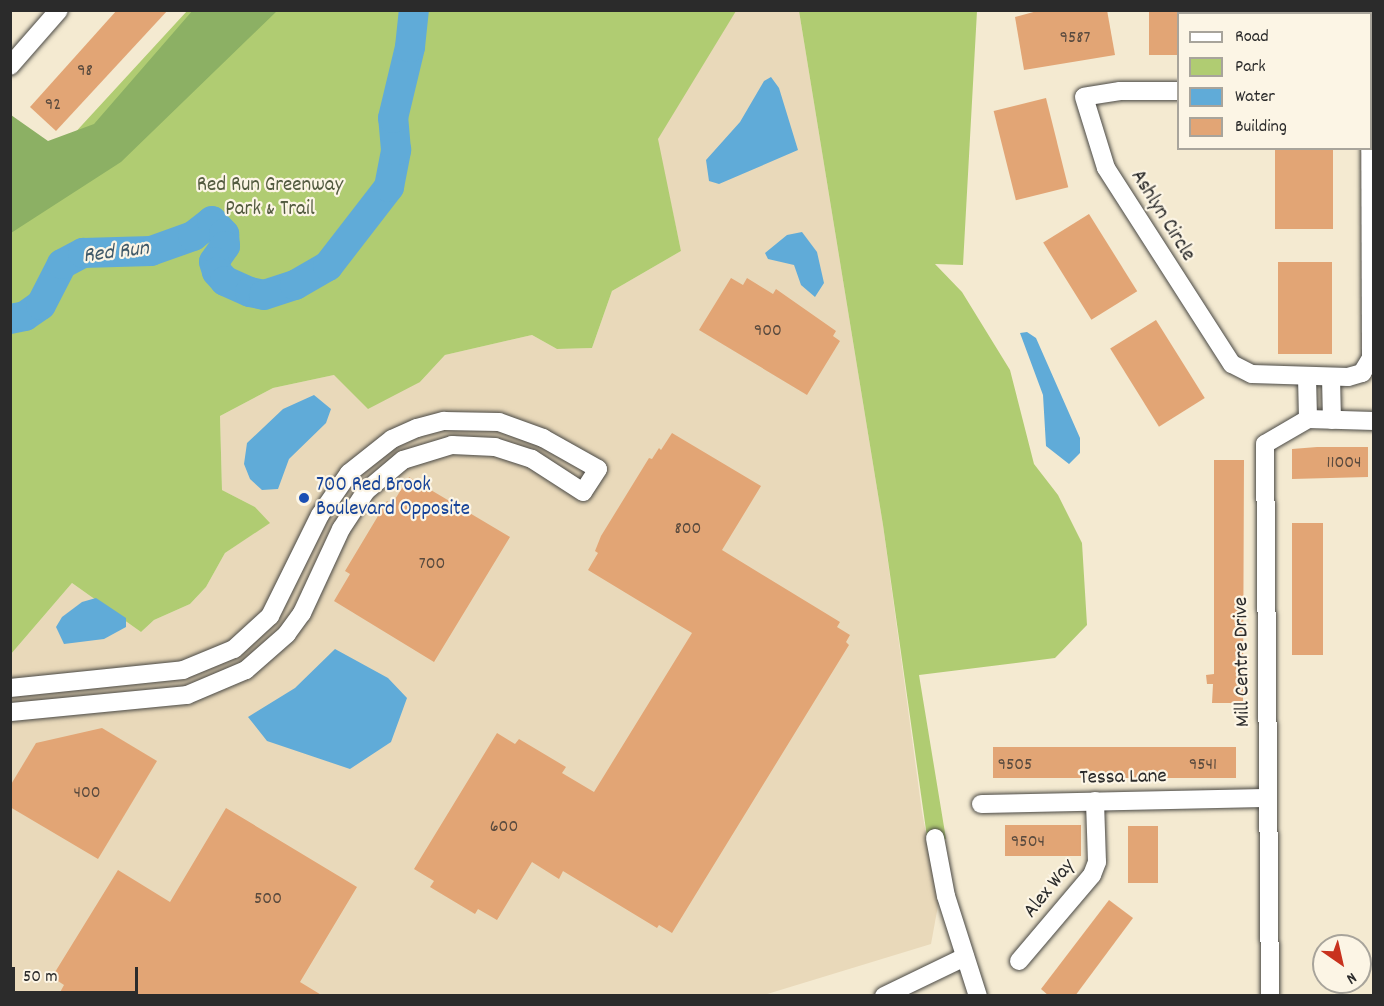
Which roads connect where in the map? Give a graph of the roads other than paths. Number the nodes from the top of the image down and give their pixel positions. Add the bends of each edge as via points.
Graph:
1 (59, 11) edge
2 (10, 66) edge
3 (1177, 91) edge
4 (1371, 150) edge
5 (1307, 377) junction
6 (1331, 377) junction
7 (1308, 419) junction
8 (1332, 420) junction
9 (1374, 421) edge
10 (10, 688) edge
11 (10, 712) edge
12 (1267, 798) junction
13 (1095, 801) junction
14 (981, 804) dead end
15 (934, 838) dead end
16 (965, 957) junction
17 (1019, 961) dead end
18 (884, 996) edge
19 (978, 996) edge
20 (1270, 996) edge

1 - 2 street
3 - 5 street, Ashlyn Circle via 1120,91 1084,97 1106,168 1232,364 1246,373
4 - 6 street, Ashlyn Circle via 1371,358 1362,374
5 - 6 street, Ashlyn Circle
5 - 7 street
6 - 8 street
7 - 8 street
7 - 12 street, Mill Centre Drive via 1265,444
8 - 9 street
10 - 11 street via 183,670 234,649 270,616 320,516 349,472 377,448 417,428 453,421 499,422 543,438 598,469 583,492 513,451 476,444 426,451 384,473 366,490 341,529 302,614 287,634 246,670 188,694
12 - 13 street, Tessa Lane
12 - 20 street, Mill Centre Drive
13 - 14 street, Tessa Lane
13 - 17 street, Alex Way via 1097,862 1092,875
15 - 16 street via 946,896
16 - 18 street
16 - 19 street

